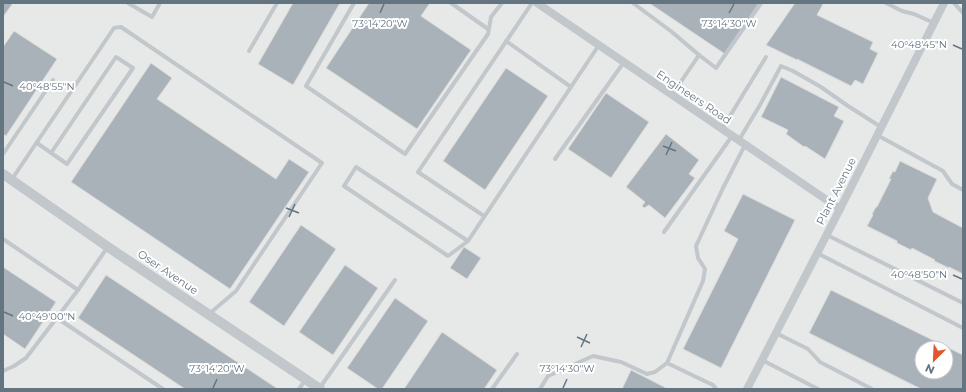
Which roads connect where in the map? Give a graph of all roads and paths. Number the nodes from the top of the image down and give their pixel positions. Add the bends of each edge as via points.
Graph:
1 (128, 3) edge
2 (160, 3) edge
3 (277, 3) edge
4 (354, 3) edge
5 (451, 3) edge
6 (502, 3) edge
7 (532, 3) edge
8 (633, 3) edge
9 (761, 3) edge
10 (886, 3) edge
11 (944, 3) edge
12 (954, 3) edge
13 (541, 4) edge
14 (963, 13) edge
15 (934, 23) junction
16 (488, 29) junction
17 (506, 41) junction
18 (599, 46) junction
19 (249, 51) dead end
20 (699, 55) junction
21 (766, 57) dead end
22 (624, 62) junction
23 (52, 80) dead end
24 (571, 87) junction
25 (672, 95) junction
26 (881, 127) junction
27 (722, 129) junction
28 (877, 135) junction
29 (739, 141) junction
30 (37, 143) junction
31 (51, 153) junction
32 (3, 154) edge
33 (555, 158) dead end
34 (7, 177) edge
35 (963, 190) edge
36 (840, 209) junction
37 (484, 216) junction
38 (664, 232) dead end
39 (826, 235) junction
40 (3, 239) edge
41 (468, 241) junction
42 (108, 246) junction
43 (817, 253) junction
44 (395, 280) dead end
45 (78, 290) junction
46 (963, 303) edge
47 (209, 314) junction
48 (57, 318) junction
49 (963, 328) edge
50 (776, 333) junction
51 (517, 354) dead end
52 (762, 360) junction
53 (667, 363) junction
54 (3, 371) edge
55 (306, 379) junction
56 (163, 389) edge
57 (299, 389) edge
58 (320, 389) edge
59 (492, 389) edge
60 (540, 389) edge
61 (716, 389) edge
62 (747, 389) edge
63 (818, 389) edge
64 (872, 389) edge

1 - 2 lane via 152,17
3 - 19 lane
4 - 16 lane via 306,86 405,154 488,34
5 - 16 lane
6 - 16 lane via 491,17
7 - 17 lane
8 - 20 lane
9 - 20 lane via 716,68
10 - 15 lane
11 - 15 street, Plant Avenue
12 - 14 lane
13 - 18 street, Engineers Road
15 - 26 street, Plant Avenue
17 - 24 lane
17 - 37 lane via 418,172
18 - 22 street, Engineers Road
18 - 24 lane
20 - 25 lane
21 - 27 lane
22 - 25 street, Engineers Road
22 - 33 lane
23 - 32 lane
24 - 37 lane
25 - 27 street, Engineers Road
26 - 28 street, Plant Avenue
26 - 29 lane via 821,87 781,66
27 - 29 street, Engineers Road
28 - 35 lane via 943,171 952,184
28 - 36 street, Plant Avenue
29 - 36 street, Engineers Road
29 - 38 lane
29 - 53 lane via 723,188 696,246 698,258 705,269 703,281
30 - 31 lane
30 - 34 lane
30 - 47 lane via 114,28 121,27 322,163 236,291
31 - 31 lane via 67,164 133,68 116,57
34 - 42 street, Oser Avenue
36 - 39 street, Plant Avenue
37 - 41 lane
39 - 43 street, Plant Avenue
39 - 46 lane
40 - 45 lane
41 - 41 lane via 356,167 344,186 448,256
42 - 45 lane
42 - 47 street, Oser Avenue
43 - 49 lane
43 - 50 street, Plant Avenue
44 - 58 lane
45 - 48 lane
47 - 55 street, Oser Avenue
48 - 54 lane via 26,358
48 - 56 lane
50 - 52 street, Plant Avenue
50 - 64 lane via 808,349 820,362
51 - 59 lane
52 - 62 street, Plant Avenue
52 - 63 lane
53 - 60 lane via 655,372 647,374 620,362 593,356 548,376
53 - 61 lane via 713,385
55 - 57 lane
55 - 58 street, Oser Avenue

